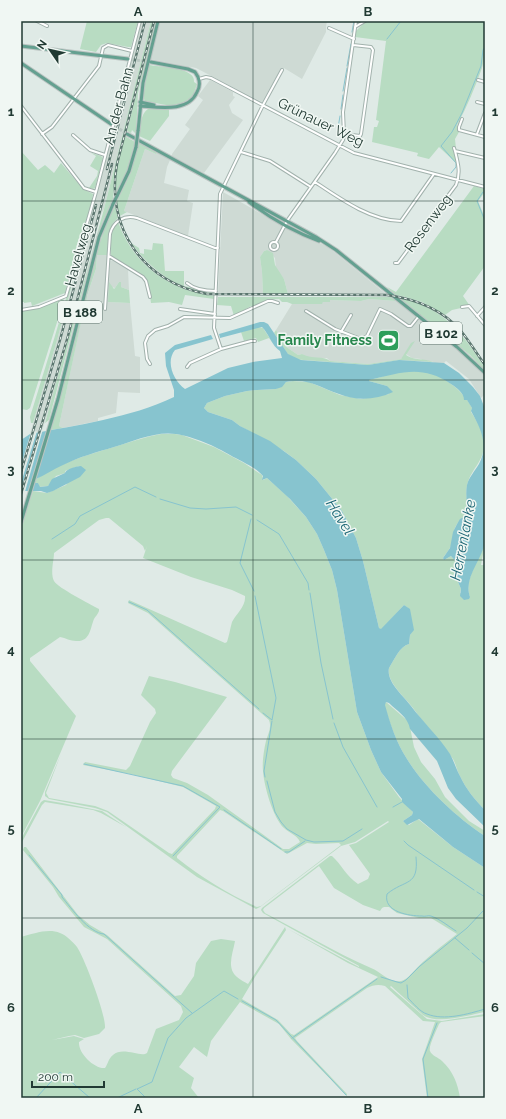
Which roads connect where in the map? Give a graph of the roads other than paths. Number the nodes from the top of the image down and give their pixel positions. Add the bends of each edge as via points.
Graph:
1 (37, 21) edge
2 (140, 21) edge
3 (158, 21) edge
4 (356, 21) edge
5 (365, 21) edge
6 (47, 26) dead end
7 (355, 27) junction
8 (329, 28) dead end
9 (354, 39) junction
10 (353, 44) junction
11 (22, 46) edge
12 (132, 50) junction
13 (100, 55) junction
14 (128, 59) tunnel mouth
15 (151, 62) tunnel mouth
16 (22, 64) edge
17 (282, 70) dead end
18 (199, 79) junction
19 (478, 80) dead end
20 (485, 82) edge
21 (73, 98) junction
22 (477, 102) dead end
23 (140, 104) junction
24 (485, 104) edge
25 (263, 105) junction
26 (21, 106) edge
27 (147, 107) junction
28 (167, 107) junction
29 (485, 113) edge
30 (139, 118) junction
31 (462, 119) dead end
32 (111, 124) tunnel mouth
33 (42, 134) junction
34 (127, 134) tunnel mouth
35 (344, 134) junction
36 (477, 134) junction
37 (73, 135) dead end
38 (485, 137) edge
39 (340, 146) junction
40 (241, 152) junction
41 (105, 155) junction
42 (485, 158) edge
43 (434, 174) junction
44 (458, 180) junction
45 (315, 182) junction
46 (223, 187) junction
47 (311, 187) junction
48 (485, 187) edge
49 (96, 192) junction
50 (286, 223) junction
51 (276, 242) junction
52 (218, 248) junction
53 (110, 256) junction
54 (395, 264) dead end
55 (187, 283) dead end
56 (216, 291) junction
57 (150, 297) dead end
58 (278, 303) dead end
59 (462, 306) dead end
60 (485, 307) edge
61 (105, 309) dead end
62 (180, 309) dead end
63 (21, 310) edge
64 (306, 311) dead end
65 (214, 314) junction
66 (351, 315) dead end
67 (418, 316) junction
68 (477, 316) junction
69 (214, 318) junction
70 (485, 325) edge
71 (341, 332) junction
72 (255, 341) dead end
73 (220, 349) junction
74 (150, 364) dead end
75 (187, 367) dead end
76 (485, 373) edge
77 (21, 522) edge

1 - 6 street
2 - 12 street, An der Bahn
3 - 23 main road, B 188
4 - 7 street
5 - 7 street
7 - 9 street
8 - 9 street
9 - 10 street
10 - 35 street via 342,115
10 - 35 street via 371,47 374,50 361,136
11 - 13 main road
12 - 13 street via 108,45 102,48
12 - 41 street, An der Bahn
13 - 14 main road
13 - 21 street via 99,66
15 - 18 main road, Grünauer Weg via 188,69 196,73
16 - 21 main road
17 - 25 street
18 - 25 street, Grünauer Weg via 211,78
18 - 28 main road via 199,88 193,99 183,105
19 - 20 street
21 - 32 main road
21 - 33 street via 52,127
22 - 24 street
23 - 27 main road
23 - 28 main road
23 - 30 main road, B 188
25 - 39 street, Grünauer Weg
25 - 40 street
26 - 33 street
27 - 28 main road
27 - 30 main road
29 - 36 street
30 - 77 main road, B 188, bridge via 136,147 129,171 104,223 65,374
31 - 36 street via 459,130
33 - 49 street via 84,188
34 - 46 main road, B 102
35 - 39 street
36 - 38 street
37 - 41 street via 90,150
39 - 43 street, Grünauer Weg
39 - 45 street
40 - 46 street
40 - 47 street via 270,160
41 - 49 street, An der Bahn
42 - 44 street via 454,150 459,162
43 - 44 street, Grünauer Weg
43 - 45 street via 401,221 368,214
44 - 48 street, Grünauer Weg
44 - 54 street, Rosenweg via 415,242
45 - 47 street
46 - 50 main road, B 102 via 262,212
46 - 52 street via 220,194
47 - 50 street
49 - 63 street, Havelweg via 66,296 39,307
50 - 51 street
50 - 67 main road, B 102 via 345,257
51 - 51 street via 270,244 272,250 278,247
52 - 53 street via 137,218 127,217 114,224 111,231
52 - 56 street
53 - 57 street via 143,277
53 - 61 street
55 - 56 street
56 - 65 street
58 - 69 street via 268,301 233,318
59 - 68 street via 469,306
60 - 68 street
62 - 65 street
64 - 71 street
65 - 69 street
66 - 71 street
67 - 71 street via 411,326 408,326 380,309 367,336 361,338
67 - 76 main road, B 102
68 - 70 street
69 - 73 street via 214,331
69 - 74 street via 184,317 152,331 145,343
72 - 73 street
73 - 75 street via 190,363

